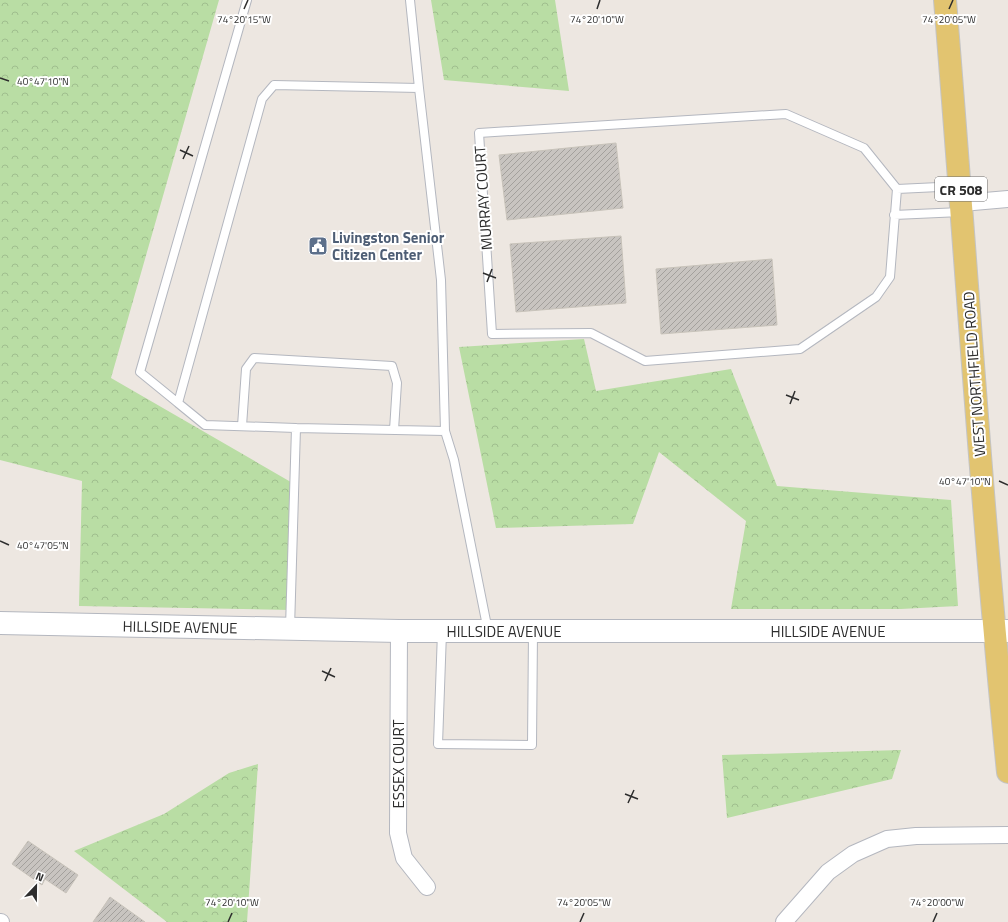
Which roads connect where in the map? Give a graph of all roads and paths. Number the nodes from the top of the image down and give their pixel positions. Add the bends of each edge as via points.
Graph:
1 (247, 0) edge
2 (410, 0) edge
3 (945, 0) edge
4 (419, 88) junction
5 (897, 189) junction
6 (1008, 199) edge
7 (961, 200) junction
8 (894, 215) junction
9 (178, 403) junction
10 (242, 426) junction
11 (296, 428) junction
12 (394, 430) junction
13 (445, 431) junction
14 (0, 623) edge
15 (290, 629) junction
16 (399, 631) junction
17 (442, 631) junction
18 (488, 631) junction
19 (533, 631) junction
20 (1001, 631) edge
21 (1008, 772) edge
22 (1008, 835) edge
23 (427, 887) dead end
24 (784, 922) edge

1 - 9 lane via 140,372
2 - 4 lane
3 - 7 main road, WEST NORTHFIELD ROAD / CR 508
4 - 9 lane via 274,85 262,99
4 - 13 lane via 441,280
5 - 7 lane
5 - 8 lane
5 - 8 lane, MURRAY COURT via 864,148 786,114 479,133 492,334 591,333 645,361 800,349 876,297 890,277
6 - 7 street
7 - 8 lane
7 - 20 main road, WEST NORTHFIELD ROAD / CR 508
9 - 10 lane via 205,425
10 - 11 lane
10 - 12 lane via 246,369 254,358 392,366 397,383
11 - 12 lane
11 - 15 lane
12 - 13 lane
13 - 18 lane via 454,460
14 - 15 street, HILLSIDE AVENUE
15 - 16 street, HILLSIDE AVENUE
16 - 17 street, HILLSIDE AVENUE
16 - 23 street, ESSEX COURT via 398,833 404,858
17 - 18 street, HILLSIDE AVENUE
17 - 19 lane via 438,744 532,745
18 - 19 street, HILLSIDE AVENUE
19 - 20 street, HILLSIDE AVENUE
20 - 21 main road, WEST NORTHFIELD ROAD / CR 508
22 - 24 street via 916,836 887,840 853,854 828,872

